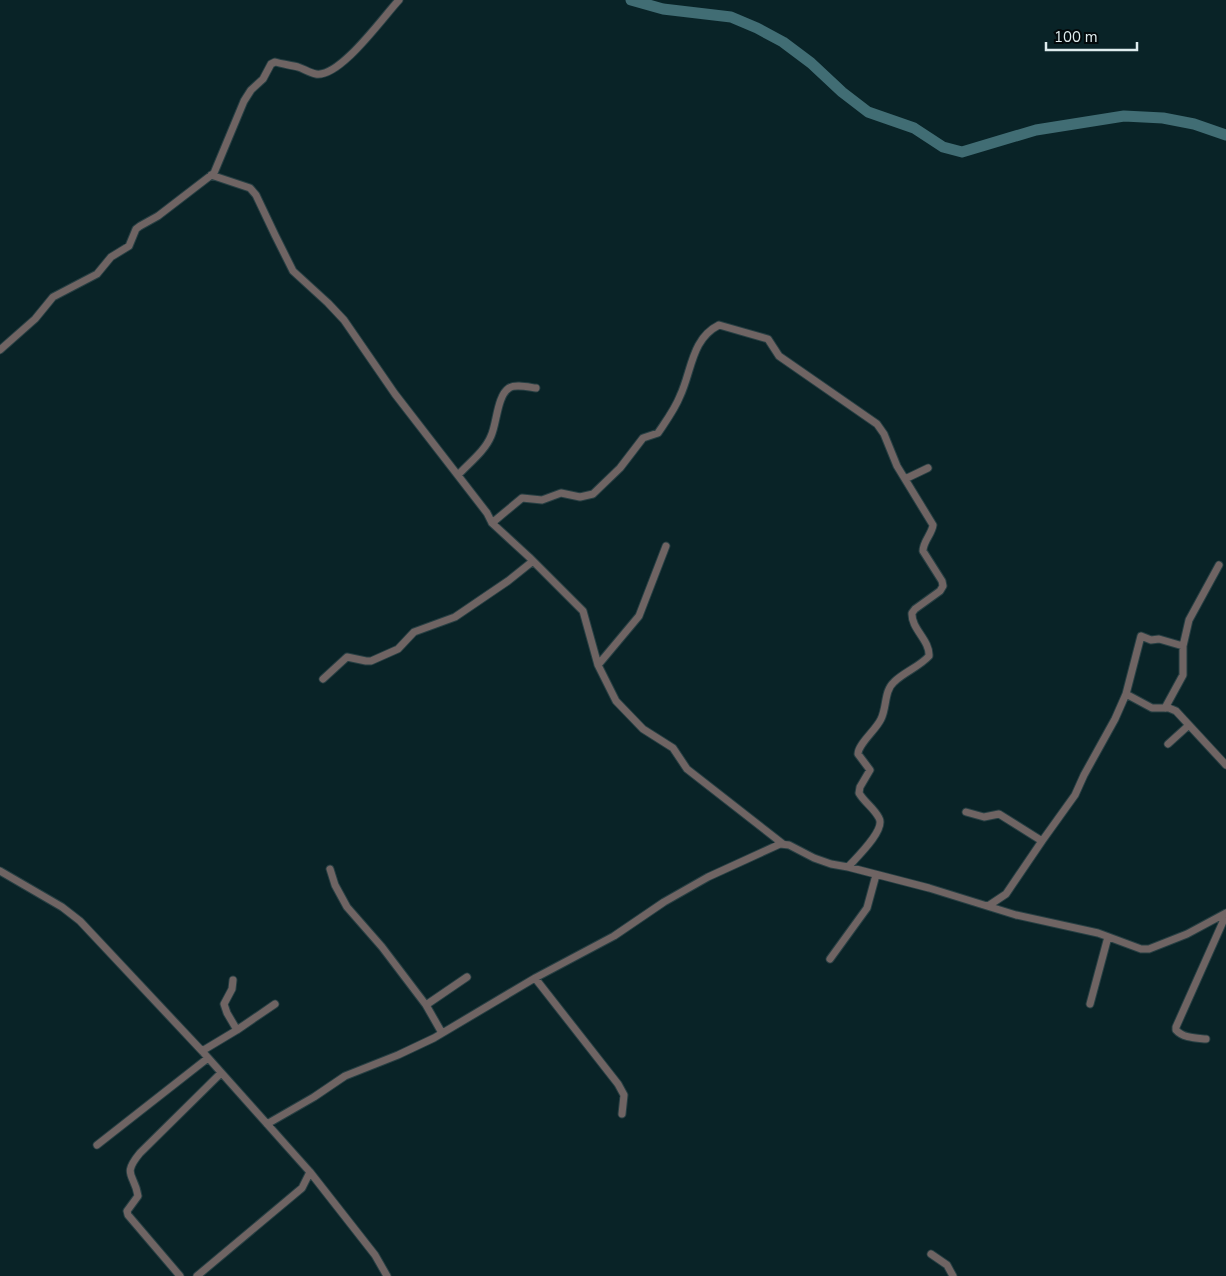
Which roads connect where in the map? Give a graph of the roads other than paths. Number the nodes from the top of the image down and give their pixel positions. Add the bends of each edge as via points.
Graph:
1 (399, 0) edge
2 (211, 175) junction
3 (0, 350) edge
4 (536, 388) dead end
5 (928, 468) dead end
6 (458, 475) junction
7 (905, 480) junction
8 (492, 523) junction
9 (666, 546) dead end
10 (534, 561) junction
11 (1219, 565) dead end
12 (1184, 646) junction
13 (598, 665) junction
14 (322, 679) dead end
15 (1126, 694) junction
16 (1165, 708) junction
17 (1189, 725) junction
18 (1168, 744) dead end
19 (1226, 765) edge
20 (966, 812) dead end
21 (1042, 840) junction
22 (783, 844) junction
23 (848, 867) junction
24 (330, 869) dead end
25 (0, 870) edge
26 (876, 875) junction
27 (988, 906) junction
28 (1226, 914) edge
29 (1108, 937) junction
30 (830, 959) dead end
31 (467, 977) dead end
32 (535, 978) junction
33 (233, 980) dead end
34 (275, 1004) dead end
35 (1090, 1004) dead end
36 (426, 1005) junction
37 (238, 1030) junction
38 (442, 1033) junction
39 (1206, 1038) dead end
40 (202, 1051) junction
41 (208, 1058) junction
42 (222, 1073) junction
43 (622, 1114) dead end
44 (267, 1124) junction
45 (97, 1145) dead end
46 (310, 1172) junction
47 (931, 1254) dead end
48 (180, 1276) edge
49 (197, 1276) edge
50 (387, 1276) edge
51 (953, 1276) edge

1 - 2 street via 345,62 332,70 316,74 297,67 271,64 244,101
2 - 3 street via 163,213 136,229 129,246 111,256 97,274 53,297 35,319
2 - 6 street via 250,188 256,194 293,271 341,316 395,394
4 - 6 street via 512,387 506,390 491,437
5 - 7 street
6 - 8 street
7 - 8 street via 882,430 873,421 779,356 768,339 719,325 696,348 681,395 658,434 643,438 599,490 587,496 561,492 542,500 522,498
7 - 23 street via 933,525 923,551 943,586 912,613 929,656 892,684 881,719 858,751 870,770 859,793 880,818 880,824 875,836
8 - 10 street
9 - 13 street via 639,616
10 - 13 street via 583,611
10 - 14 street via 455,617 414,632 398,649 372,661 347,657
11 - 12 street via 1189,620
12 - 15 street via 1141,636
12 - 16 street via 1182,675
13 - 22 street via 616,701 643,729 674,748 687,769
15 - 16 street via 1152,708
15 - 21 street via 1075,795
16 - 17 street via 1176,711
17 - 18 street
17 - 19 street
20 - 21 street via 984,817 999,814
21 - 27 street via 1006,894
22 - 23 street via 830,864
22 - 32 street via 708,877 614,936
23 - 26 street
24 - 36 street via 347,907
25 - 40 street via 74,916
26 - 27 street
26 - 30 street via 867,908
27 - 29 street
28 - 29 street via 1149,949
28 - 39 street via 1176,1027 1181,1034
29 - 35 street
31 - 36 street
32 - 38 street
32 - 43 street via 618,1084 624,1095
33 - 37 street via 224,1004
34 - 37 street
36 - 38 street
37 - 40 street
38 - 44 street via 345,1076
40 - 41 street
41 - 42 street
41 - 45 street
42 - 44 street
42 - 48 street via 140,1153 130,1170 138,1196 127,1210 128,1216
44 - 46 street
46 - 49 street via 302,1188
46 - 50 street via 375,1255
47 - 51 street via 947,1265

